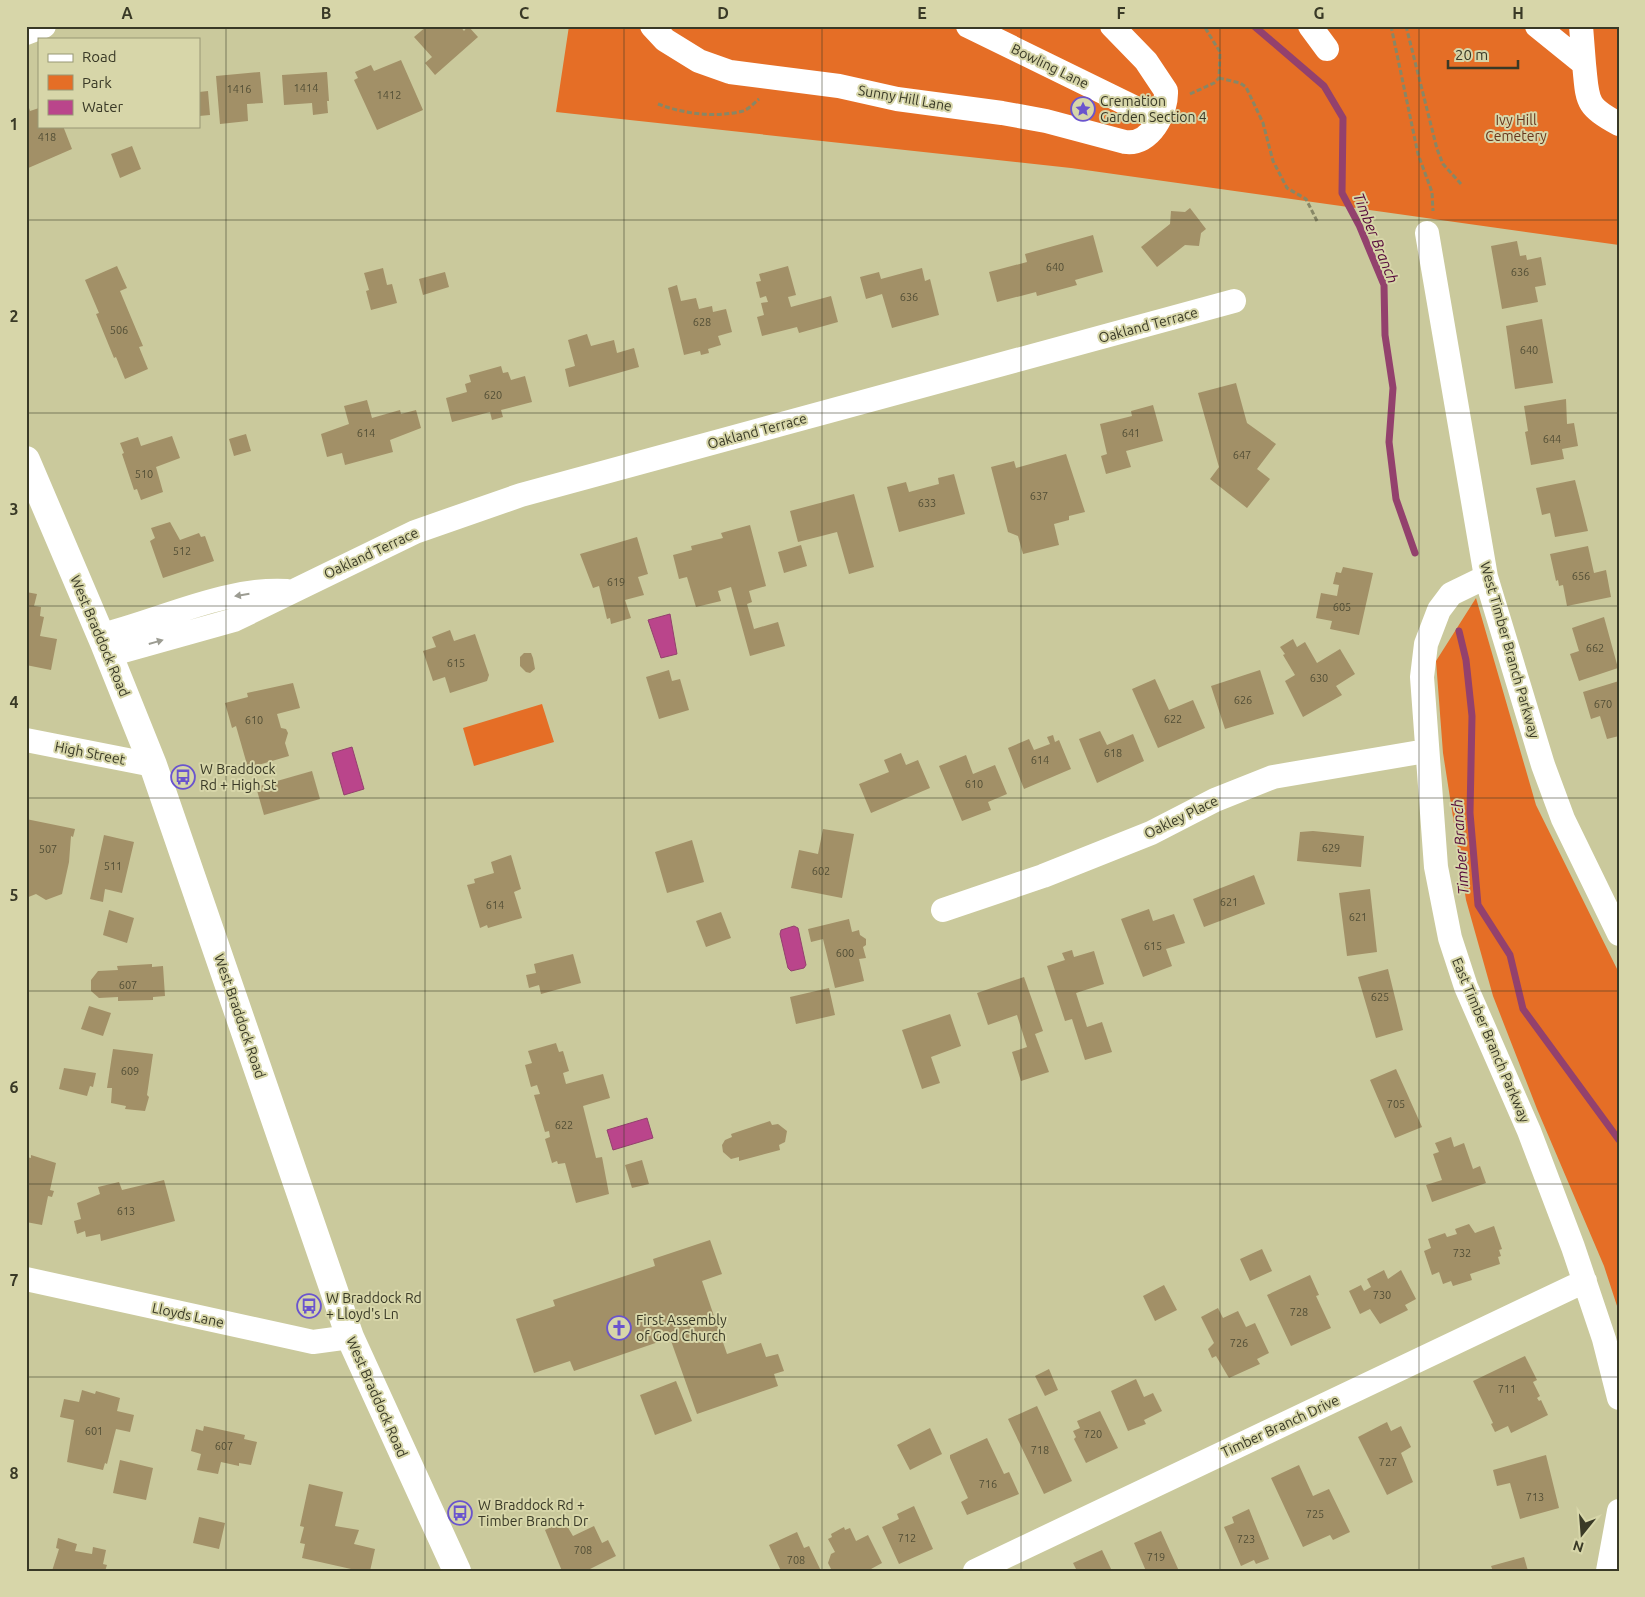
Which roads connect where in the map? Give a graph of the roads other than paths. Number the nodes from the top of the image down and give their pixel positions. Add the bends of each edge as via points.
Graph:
1 (44, 26) edge
2 (652, 26) edge
3 (968, 26) edge
4 (1112, 26) edge
5 (1310, 26) edge
6 (1537, 26) edge
7 (1581, 26) edge
8 (26, 33) edge
9 (1327, 49) dead end
10 (1584, 64) junction
11 (1162, 109) junction
12 (1619, 124) edge
13 (1426, 233) road end
14 (1234, 301) dead end
15 (26, 460) edge
16 (1486, 577) junction
17 (105, 645) junction
18 (26, 740) edge
19 (1426, 751) junction
20 (153, 766) junction
21 (942, 910) dead end
22 (1619, 934) edge
23 (26, 1280) edge
24 (1585, 1281) junction
25 (350, 1337) junction
26 (1619, 1398) edge
27 (1619, 1511) edge
28 (457, 1571) edge
29 (975, 1571) edge
30 (1608, 1571) edge

1 - 8 street
2 - 11 street, Sunny Hill Lane via 665,40 699,61 734,73 839,86 897,99 1002,113 1131,143 1146,138
3 - 11 street, Bowling Lane
4 - 11 street via 1150,66 1166,89
5 - 9 street
6 - 10 street
7 - 10 street
10 - 12 street via 1592,106
13 - 16 street, West Timber Branch Parkway
14 - 17 street, Oakland Terrace via 521,495 415,532 291,591 270,590 227,597
15 - 17 main road, West Braddock Road
16 - 19 street, East Timber Branch Parkway via 1450,594 1439,610 1426,644 1422,677
16 - 22 street, West Timber Branch Parkway via 1563,820
17 - 20 main road, West Braddock Road
18 - 20 street, High Street
19 - 21 street, Oakley Place via 1272,777 1215,800 1151,833 1043,876
19 - 24 street, East Timber Branch Parkway via 1436,867 1450,938 1466,987 1529,1131
20 - 25 main road, West Braddock Road
23 - 25 street, Lloyds Lane via 313,1342
24 - 26 street, East Timber Branch Parkway
24 - 29 street, Timber Branch Drive
25 - 28 main road, West Braddock Road
27 - 30 street

